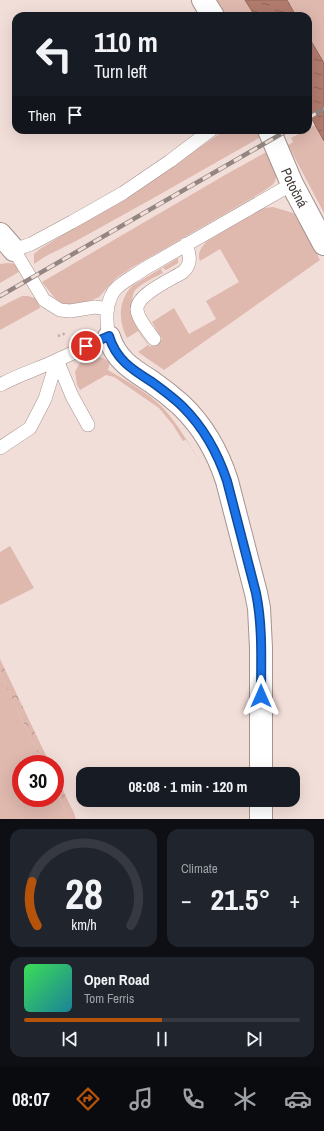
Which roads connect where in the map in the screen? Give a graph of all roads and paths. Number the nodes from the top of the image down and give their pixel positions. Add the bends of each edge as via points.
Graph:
1 (203, 0) edge
2 (210, 12) edge
3 (206, 134) edge
4 (271, 134) edge
5 (292, 184) junction
6 (0, 234) edge
7 (186, 244) junction
8 (324, 244) edge
9 (14, 250) junction
10 (108, 309) junction
11 (109, 336) junction
12 (154, 339) dead end
13 (57, 360) junction
14 (0, 385) edge
15 (88, 425) dead end
16 (0, 448) edge
17 (261, 767) edge
18 (261, 807) edge
19 (261, 819) edge

1 - 2 street
3 - 9 lane via 123,193 31,244
4 - 5 street, Potočná
5 - 7 lane
5 - 8 street, Potočná
6 - 9 street
7 - 10 lane via 121,285 114,292
7 - 12 lane via 190,257 187,269 146,294 137,306 138,314
9 - 10 lane via 44,300 60,310 95,307
10 - 11 lane
11 - 13 lane
11 - 17 street via 112,346 125,364 167,393 191,415 212,445 222,465 259,608
13 - 14 lane
13 - 15 lane
13 - 16 lane via 44,399 30,428
18 - 19 street

